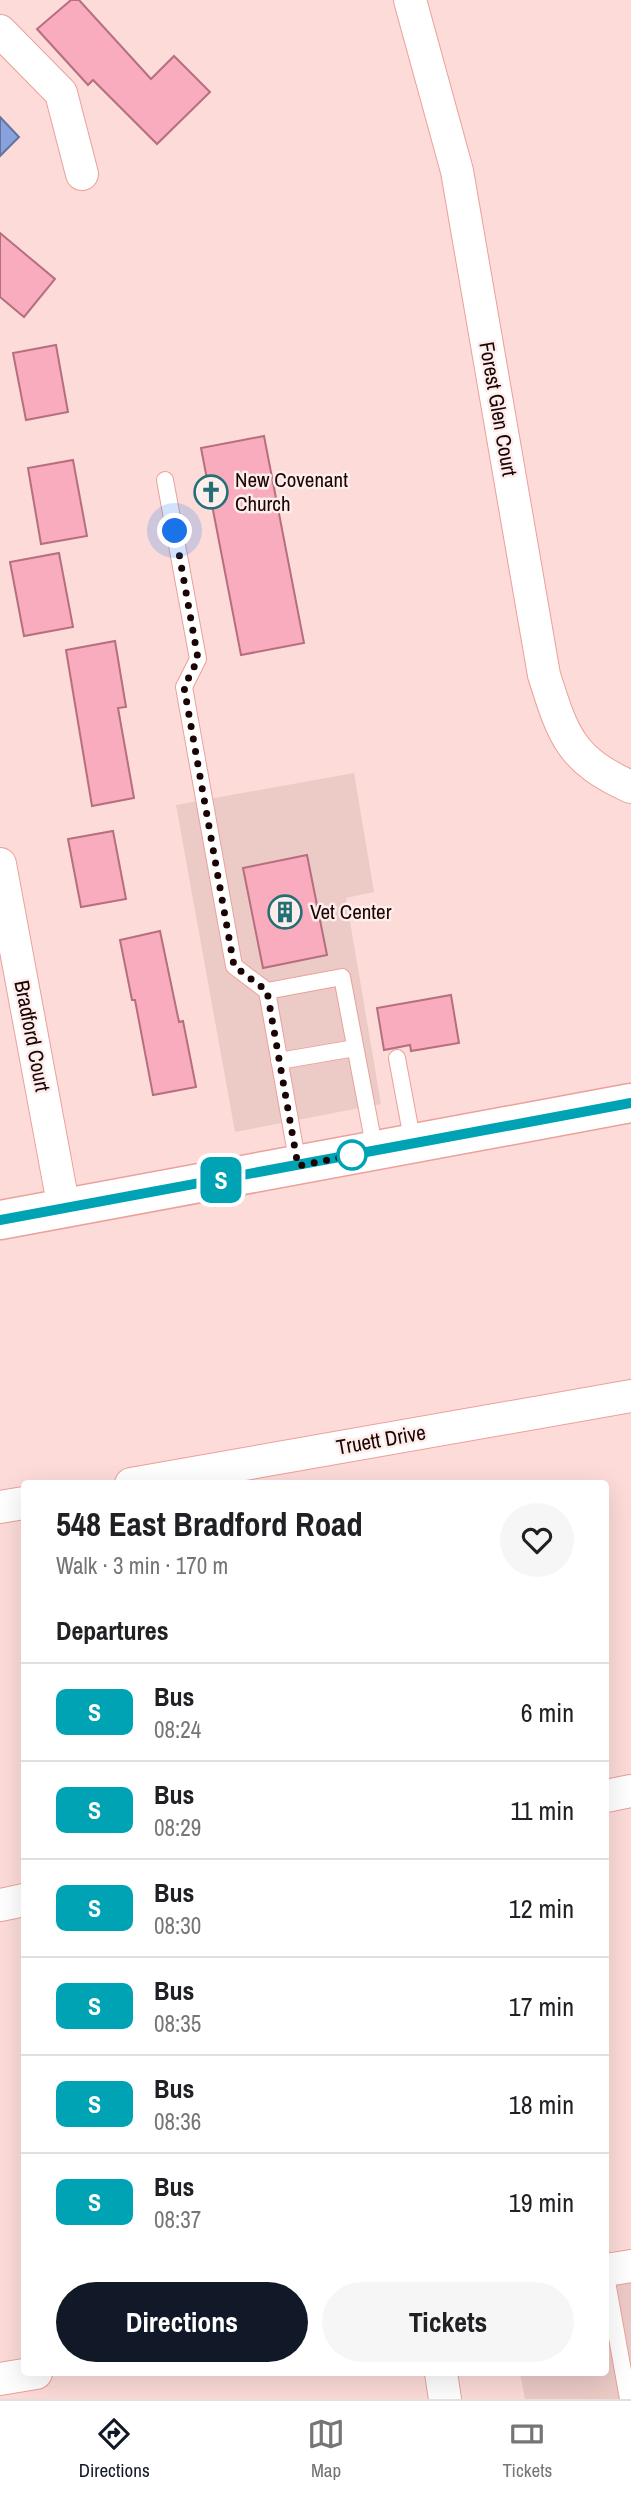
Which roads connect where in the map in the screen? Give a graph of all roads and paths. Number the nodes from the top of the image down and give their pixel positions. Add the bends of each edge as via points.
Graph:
1 (410, 0) edge
2 (0, 31) edge
3 (82, 174) dead end
4 (165, 480) dead end
5 (631, 787) edge
6 (0, 864) edge
7 (267, 991) junction
8 (355, 1048) junction
9 (397, 1058) dead end
10 (279, 1061) junction
11 (631, 1103) edge
12 (413, 1144) junction
13 (375, 1151) junction
14 (298, 1166) junction
15 (64, 1209) junction
16 (0, 1220) edge
17 (631, 1396) edge
18 (154, 1480) edge
19 (21, 1504) edge
20 (0, 1507) edge
21 (631, 1791) edge
22 (609, 1795) edge
23 (21, 1901) edge
24 (0, 1905) edge
25 (631, 2266) edge
26 (609, 2270) edge
27 (609, 2293) edge
28 (21, 2376) edge
29 (441, 2376) edge
30 (0, 2379) edge
31 (445, 2399) edge
32 (628, 2399) edge

1 - 5 street, Forest Glen Court via 457,171 544,675 571,746 605,776
2 - 3 street via 61,93
4 - 7 lane via 198,659 184,687 234,966
6 - 15 street, Bradford Court
7 - 8 lane via 342,977
7 - 10 lane
8 - 10 lane
8 - 13 lane
9 - 12 lane
10 - 14 lane
11 - 12 street
12 - 13 street
13 - 14 street
14 - 15 street
15 - 16 street
17 - 18 street, Truett Drive
19 - 20 street
21 - 22 street
23 - 24 street
25 - 26 street
27 - 32 lane
28 - 30 street
29 - 31 street

